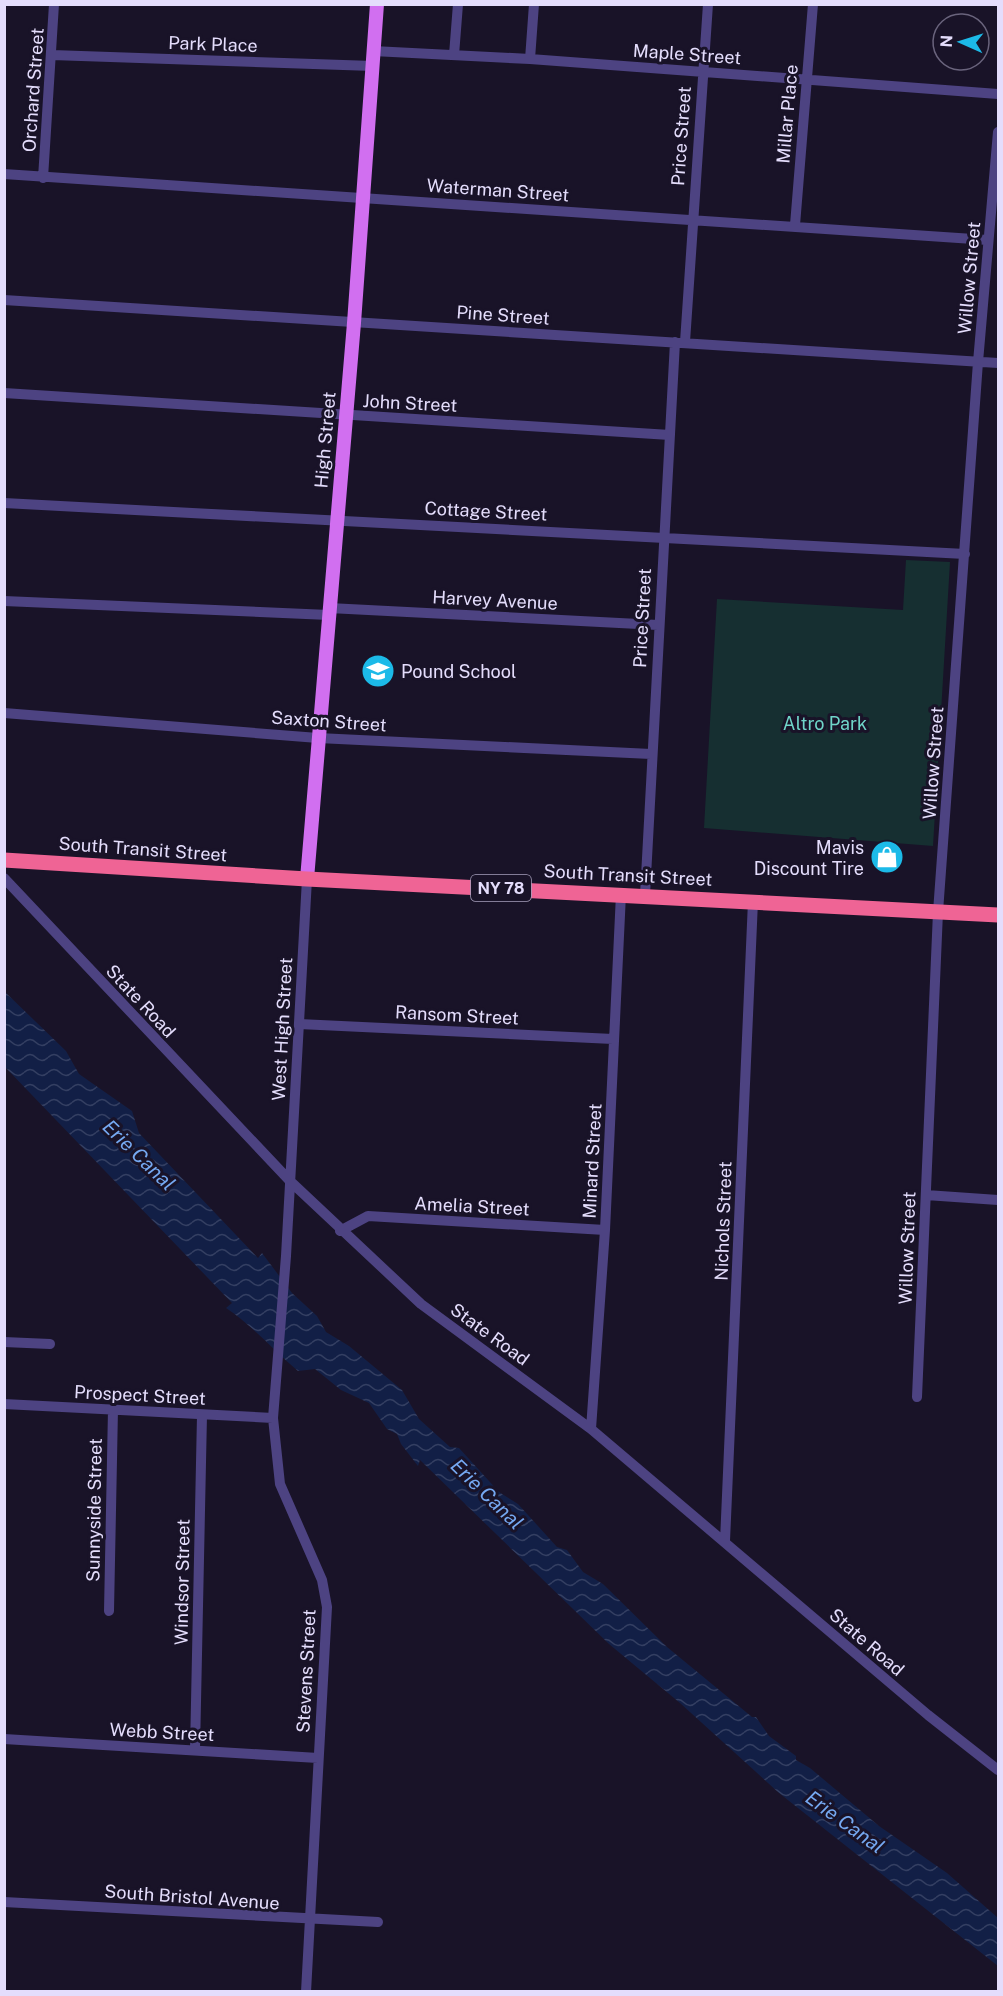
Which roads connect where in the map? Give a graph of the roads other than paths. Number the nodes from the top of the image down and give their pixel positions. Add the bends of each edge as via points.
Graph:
1 (54, 4) edge
2 (377, 4) edge
3 (458, 4) edge
4 (534, 4) edge
5 (708, 4) edge
6 (813, 4) edge
7 (373, 51) junction
8 (52, 55) junction
9 (454, 55) junction
10 (530, 59) junction
11 (373, 66) junction
12 (702, 72) junction
13 (807, 80) junction
14 (999, 94) edge
15 (999, 132) edge
16 (4, 174) edge
17 (43, 177) junction
18 (362, 199) junction
19 (693, 219) junction
20 (795, 225) junction
21 (988, 240) junction
22 (4, 300) edge
23 (354, 322) junction
24 (680, 342) junction
25 (978, 362) junction
26 (999, 363) edge
27 (4, 393) edge
28 (344, 415) junction
29 (670, 435) junction
30 (4, 503) edge
31 (337, 519) junction
32 (664, 538) junction
33 (965, 554) junction
34 (4, 601) edge
35 (329, 612) junction
36 (658, 625) junction
37 (4, 713) edge
38 (318, 738) junction
39 (651, 754) junction
40 (4, 860) edge
41 (4, 879) edge
42 (307, 879) junction
43 (621, 894) junction
44 (645, 895) junction
45 (753, 901) junction
46 (938, 912) junction
47 (999, 915) edge
48 (298, 1024) junction
49 (613, 1039) junction
50 (290, 1181) junction
51 (926, 1195) junction
52 (999, 1200) edge
53 (605, 1230) junction
54 (340, 1231) junction
55 (4, 1342) edge
56 (50, 1344) dead end
57 (917, 1396) dead end
58 (4, 1404) edge
59 (113, 1409) junction
60 (202, 1415) junction
61 (273, 1418) junction
62 (591, 1429) junction
63 (725, 1541) junction
64 (109, 1611) dead end
65 (4, 1739) edge
66 (195, 1750) junction
67 (318, 1758) junction
68 (999, 1770) edge
69 (4, 1902) edge
70 (309, 1921) junction
71 (378, 1923) dead end
72 (306, 1992) edge

1 - 8 street, Orchard Street
2 - 7 main road, High Street
3 - 9 street
4 - 10 street
5 - 12 street, Price Street
6 - 13 street, Millar Place
7 - 9 street, Maple Street
7 - 11 main road, High Street
8 - 11 street, Park Place
8 - 17 street, Orchard Street
9 - 10 street, Maple Street
10 - 12 street, Maple Street
11 - 18 main road, High Street
12 - 13 street, Maple Street
12 - 19 street, Price Street
13 - 14 street, Maple Street
13 - 20 street, Millar Place
15 - 21 street, Willow Street
16 - 17 street, Waterman Street
17 - 18 street, Waterman Street
18 - 19 street, Waterman Street
18 - 23 main road, High Street
19 - 20 street, Waterman Street
19 - 24 street, Price Street
20 - 21 street, Waterman Street
21 - 25 street, Willow Street
22 - 23 street, Pine Street
23 - 24 street, Pine Street
23 - 28 main road, High Street
24 - 25 street, Pine Street
24 - 29 street, Price Street
25 - 26 street, Pine Street
25 - 33 street, Willow Street
27 - 28 street, John Street
28 - 29 street, John Street
28 - 31 main road, High Street
29 - 32 street, Price Street
30 - 31 street, Cottage Street
31 - 32 street, Cottage Street
31 - 35 main road, High Street
32 - 33 street, Cottage Street
32 - 36 street, Price Street
33 - 46 street, Willow Street
34 - 35 street, Harvey Avenue
35 - 36 street, Harvey Avenue
35 - 38 main road, High Street
36 - 39 street, Price Street
37 - 38 street, Saxton Street
38 - 39 street, Saxton Street
38 - 42 main road, High Street
39 - 44 street, Price Street
40 - 42 highway, South Transit Street / NY 78
41 - 50 street, State Road
42 - 43 highway, South Transit Street / NY 78
42 - 48 street, West High Street
43 - 44 highway, South Transit Street / NY 78
43 - 49 street, Minard Street
44 - 45 highway, South Transit Street / NY 78
45 - 46 highway, South Transit Street / NY 78
45 - 63 street, Nichols Street
46 - 47 highway, South Transit Street / NY 78
46 - 51 street, Willow Street
48 - 49 street, Ransom Street
48 - 50 street, West High Street
49 - 53 street, Minard Street
50 - 54 street, State Road
50 - 61 street, Stevens Street
51 - 52 street
51 - 57 street, Willow Street
53 - 54 street, Amelia Street via 368,1216
53 - 62 street, Minard Street
54 - 62 street, State Road via 421,1304
55 - 56 street
58 - 59 street, Prospect Street
59 - 60 street, Prospect Street
59 - 64 street, Sunnyside Street
60 - 61 street, Prospect Street
60 - 66 street, Windsor Street
61 - 67 street, Stevens Street via 280,1484 322,1580 327,1607
62 - 63 street, State Road
63 - 68 street, State Road via 928,1715
65 - 66 street, Webb Street
66 - 67 street, Webb Street
67 - 70 street, Stevens Street
69 - 70 street, South Bristol Avenue
70 - 71 street, South Bristol Avenue
70 - 72 street, Stevens Street

